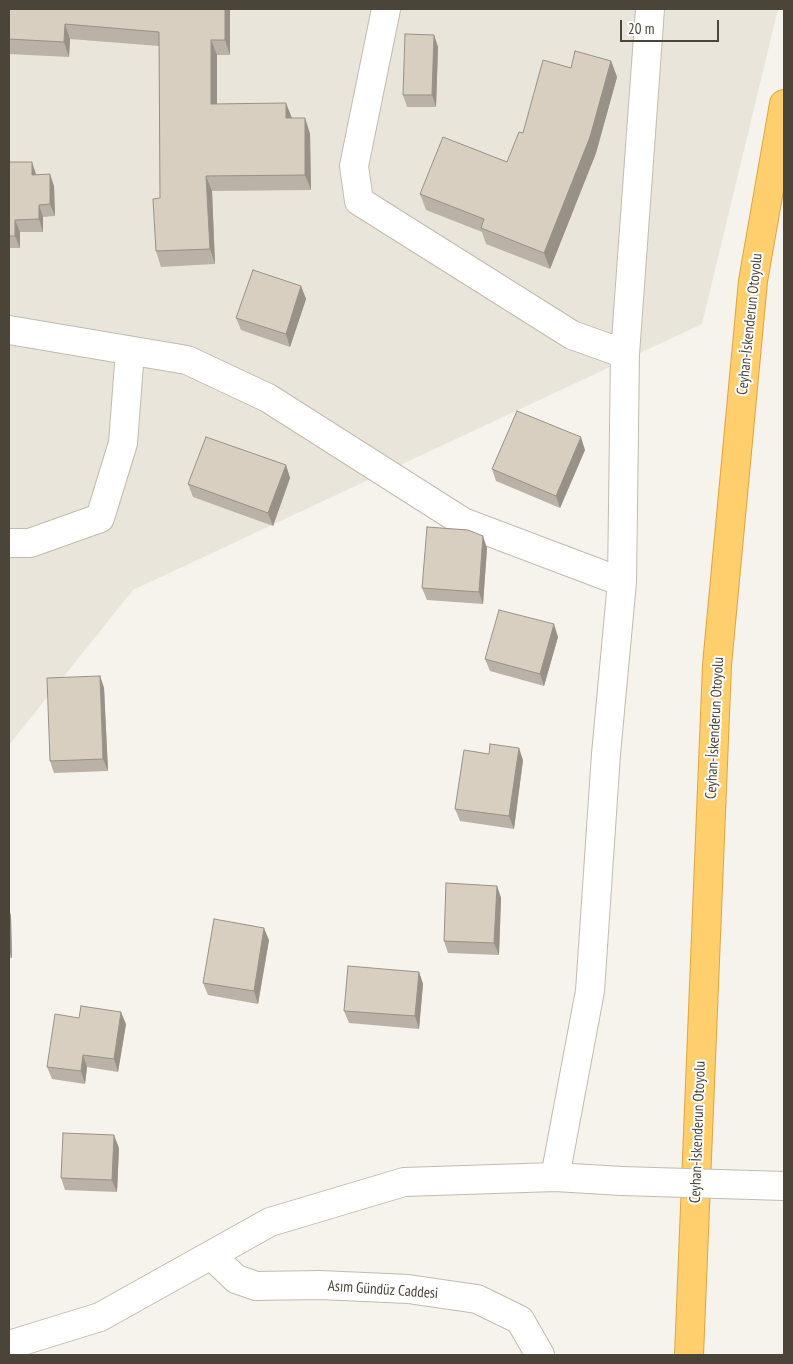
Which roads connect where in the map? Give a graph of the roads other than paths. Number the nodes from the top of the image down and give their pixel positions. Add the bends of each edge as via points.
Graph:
1 (386, 9) edge
2 (650, 9) edge
3 (784, 104) edge
4 (9, 330) edge
5 (130, 350) junction
6 (625, 354) junction
7 (9, 543) edge
8 (622, 582) junction
9 (555, 1177) junction
10 (784, 1186) edge
11 (211, 1255) junction
12 (9, 1345) edge
13 (540, 1355) edge
14 (690, 1355) edge

1 - 6 street via 354,166 359,201 572,335
2 - 6 street
3 - 14 highway, Ceyhan-İskenderun Otoyolu via 753,281 717,664
4 - 5 street
5 - 7 street via 123,443 100,518 30,544
5 - 8 street via 187,360 259,394 463,522
6 - 8 street
8 - 9 street via 606,754 590,990
9 - 10 street, bridge
9 - 11 street via 404,1182 270,1222
11 - 12 street via 100,1317
11 - 13 street, Asım Gündüz Caddesi via 236,1280 256,1286 408,1289 477,1299 520,1320

